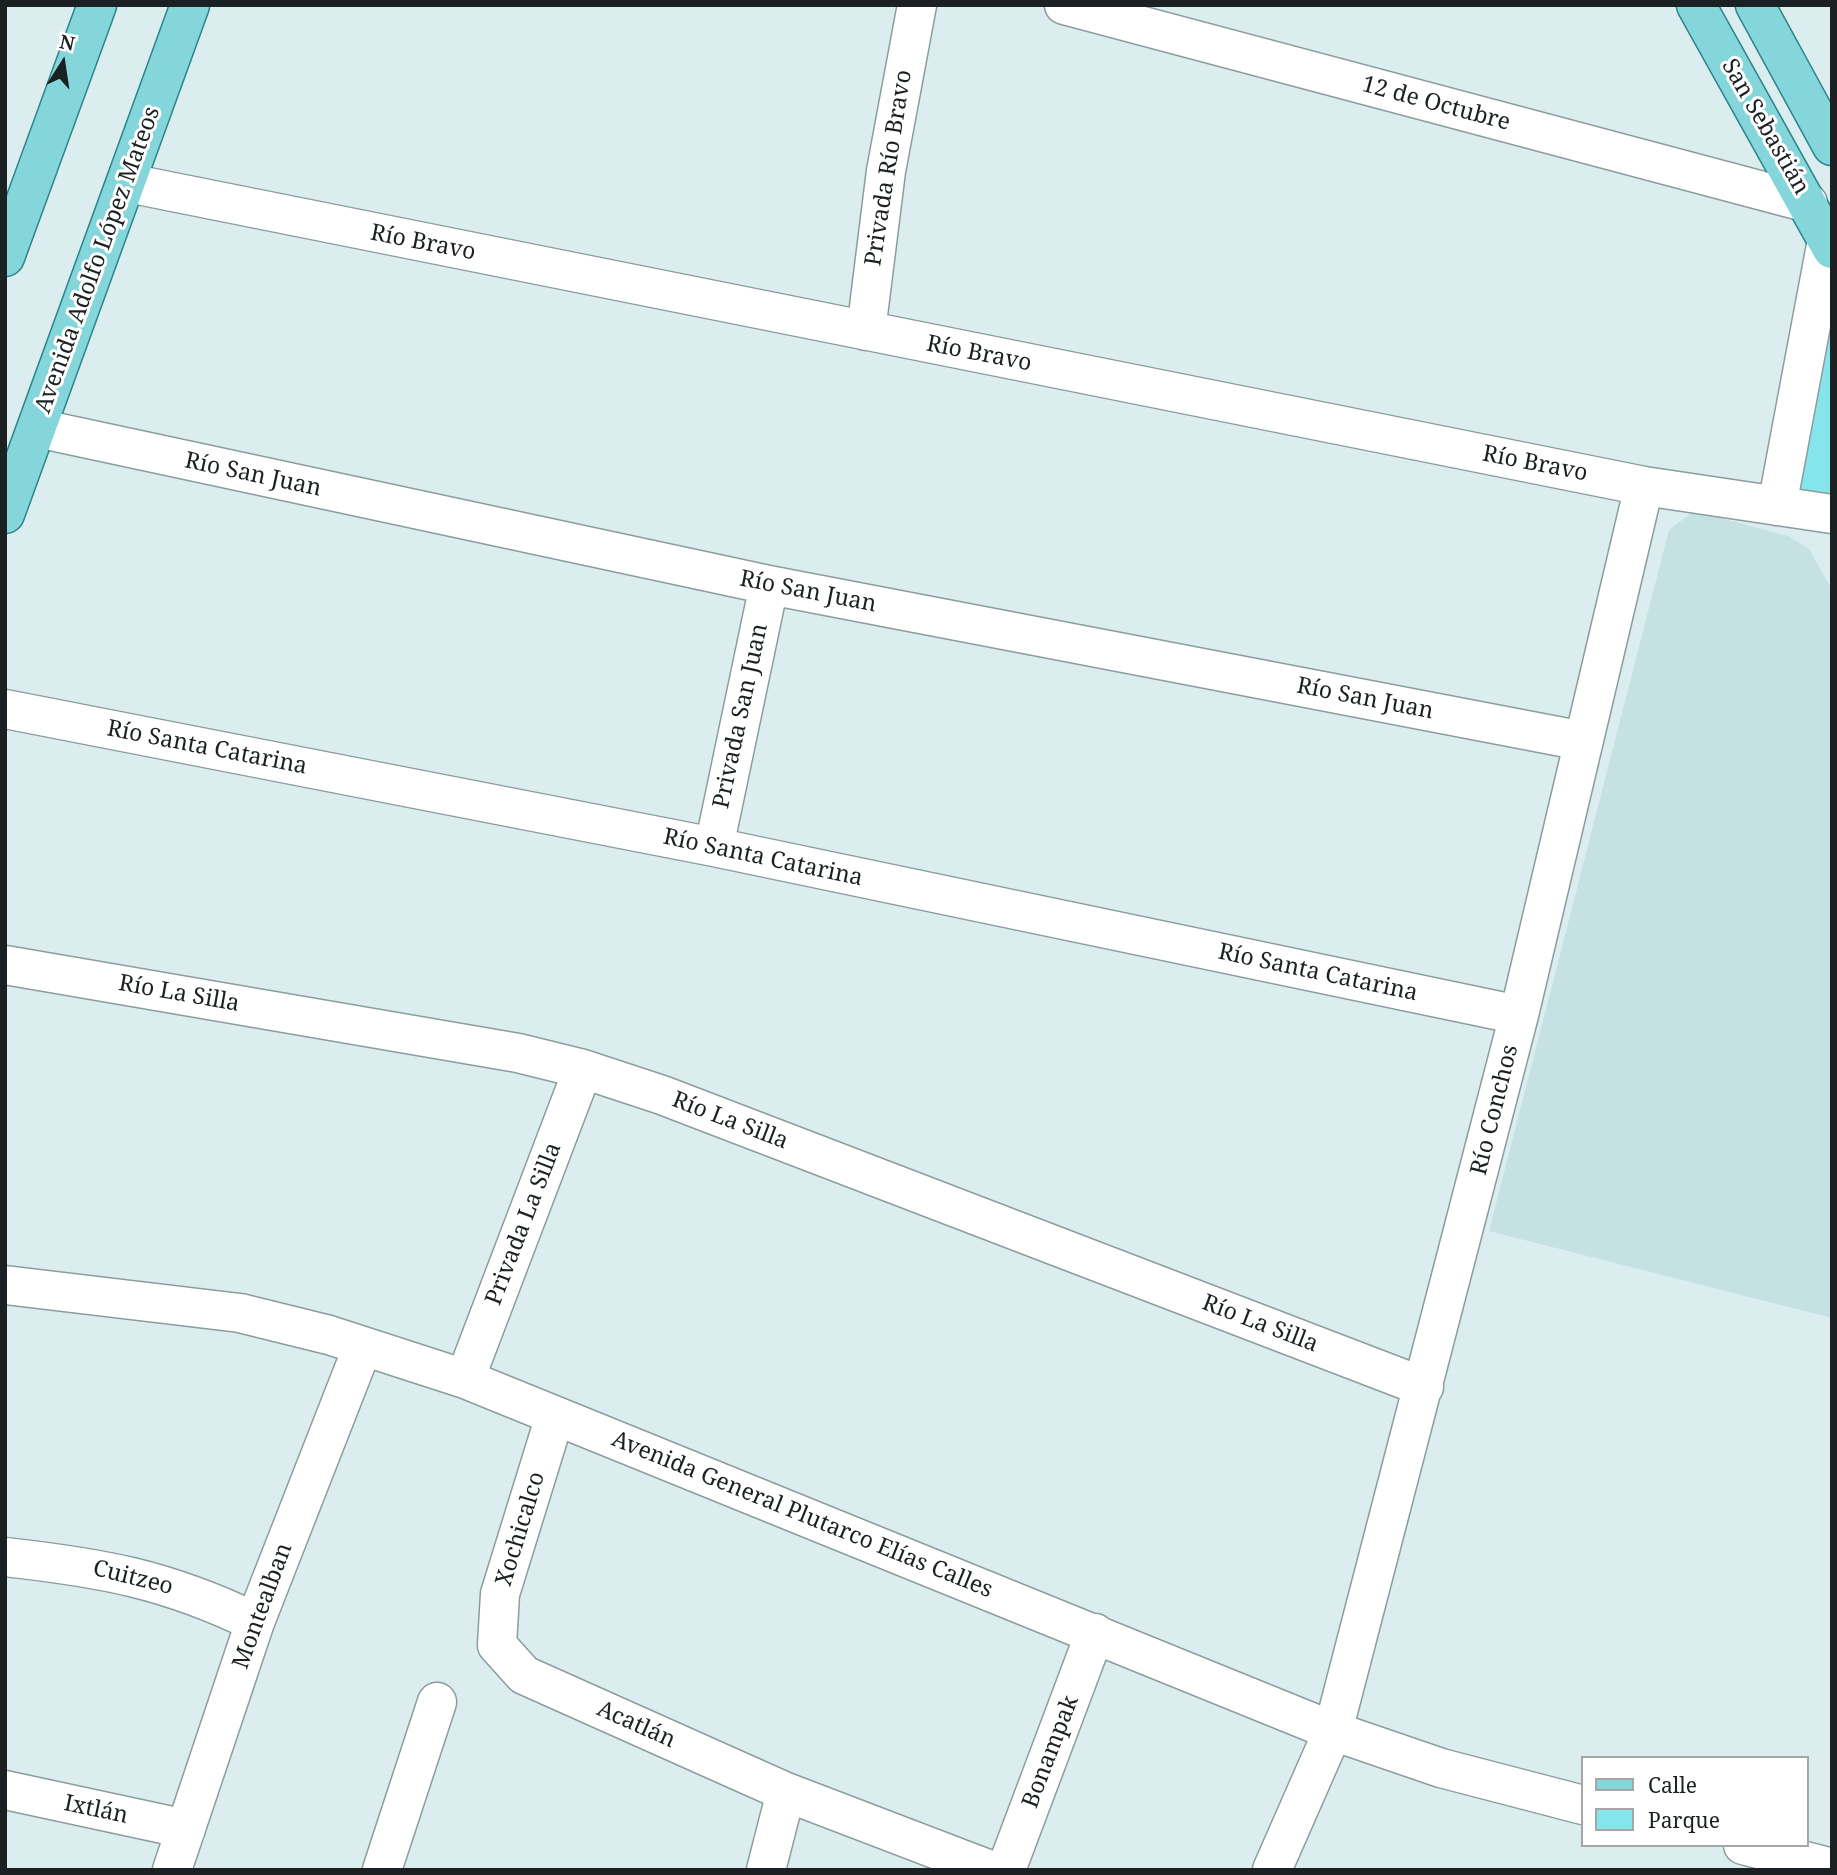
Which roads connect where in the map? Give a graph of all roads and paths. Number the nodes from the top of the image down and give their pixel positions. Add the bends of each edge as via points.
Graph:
1 (97, 5) edge
2 (190, 5) edge
3 (917, 5) edge
4 (1064, 5) edge
5 (1696, 5) edge
6 (1755, 5) edge
7 (1832, 146) edge
8 (128, 184) junction
9 (1808, 203) junction
10 (1829, 245) edge
11 (5, 257) edge
12 (866, 331) junction
13 (37, 428) junction
14 (1644, 486) junction
15 (1777, 506) junction
16 (5, 514) edge
17 (1832, 514) edge
18 (769, 585) junction
19 (5, 709) edge
20 (1583, 741) junction
21 (713, 847) junction
22 (5, 965) edge
23 (1519, 1015) junction
24 (583, 1069) junction
25 (5, 1285) edge
26 (363, 1346) junction
27 (465, 1379) junction
28 (1424, 1387) junction
29 (555, 1416) junction
30 (5, 1557) edge
31 (255, 1622) junction
32 (1095, 1633) junction
33 (497, 1645) joint
34 (437, 1702) dead end
35 (1333, 1731) junction
36 (5, 1790) edge
37 (786, 1792) junction
38 (1582, 1805) edge
39 (186, 1829) junction
40 (1751, 1847) edge
41 (1832, 1868) edge
42 (172, 1870) edge
43 (382, 1870) edge
44 (766, 1870) edge
45 (990, 1870) edge
46 (1006, 1870) edge
47 (1272, 1870) edge

1 - 11 main road
2 - 8 main road, Avenida Adolfo López Mateos
3 - 12 street, Privada Río Bravo via 890,146
4 - 9 street, 12 de Octubre
5 - 9 main road, San Sebastián
6 - 7 main road
8 - 12 street, Río Bravo
8 - 13 main road, Avenida Adolfo López Mateos
9 - 10 main road, San Sebastián
10 - 15 street
12 - 14 street, Río Bravo
13 - 16 main road, Avenida Adolfo López Mateos
13 - 18 street, Río San Juan
14 - 15 street, Río Bravo
14 - 20 street, Río Conchos
15 - 17 street, Río Bravo
18 - 20 street, Río San Juan
18 - 21 street, Privada San Juan
19 - 21 street, Río Santa Catarina
20 - 23 street, Río Conchos
21 - 23 street, Río Santa Catarina
22 - 24 street, Río La Silla via 456,1041
23 - 28 street, Río Conchos
24 - 27 street, Privada La Silla
24 - 28 street, Río La Silla via 662,1095
25 - 26 street, Avenida General Plutarco Elías Calles via 240,1313
26 - 27 street, Avenida General Plutarco Elías Calles
26 - 31 street, Montealban
27 - 29 street, Avenida General Plutarco Elías Calles
28 - 35 street, Río Conchos
29 - 32 street, Avenida General Plutarco Elías Calles
29 - 33 street, Xochicalco via 500,1594
30 - 31 street, Cuitzeo via 86,1566 169,1585
31 - 39 street, Montealban
32 - 35 street, Avenida General Plutarco Elías Calles
32 - 46 street, Bonampak
33 - 37 street, Acatlán via 524,1675
34 - 43 street
35 - 38 street, Avenida General Plutarco Elías Calles via 1441,1768
35 - 47 street, Río Conchos
36 - 39 street, Ixtlán
37 - 44 street
37 - 45 street, Acatlán
39 - 42 street, Montealban
40 - 41 street

